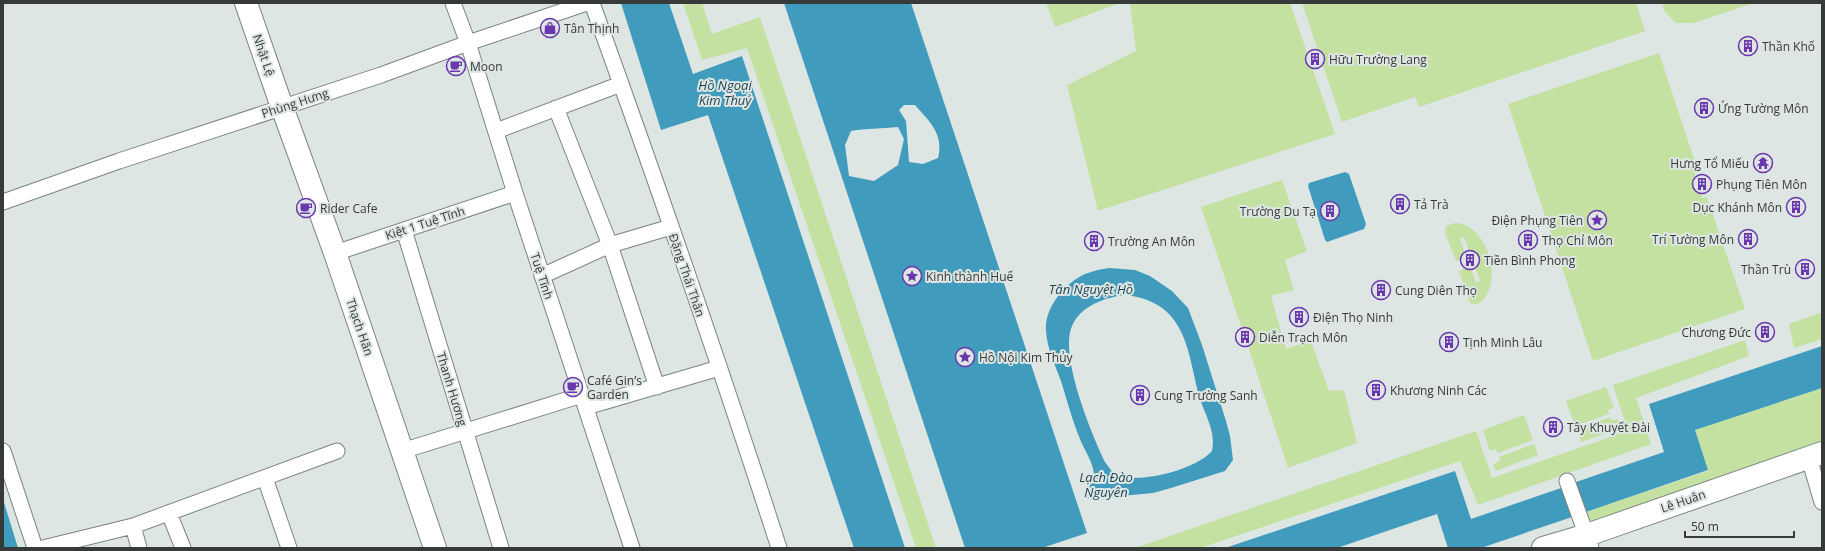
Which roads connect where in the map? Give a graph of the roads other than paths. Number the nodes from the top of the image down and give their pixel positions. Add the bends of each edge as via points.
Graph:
1 (246, 3) edge
2 (453, 3) edge
3 (587, 3) edge
4 (592, 3) edge
5 (468, 43) junction
6 (621, 84) junction
7 (282, 107) junction
8 (556, 108) junction
9 (496, 131) junction
10 (515, 193) junction
11 (3, 202) edge
12 (671, 227) junction
13 (404, 230) junction
14 (610, 245) junction
15 (335, 253) junction
16 (542, 276) junction
17 (719, 368) junction
18 (657, 387) junction
19 (584, 401) junction
20 (465, 431) junction
21 (3, 451) edge
22 (402, 451) junction
23 (337, 452) dead end
24 (1815, 456) edge
25 (265, 478) junction
26 (1567, 481) dead end
27 (1822, 502) edge
28 (170, 513) junction
29 (133, 526) junction
30 (1589, 541) edge
31 (35, 548) edge
32 (43, 548) edge
33 (140, 548) edge
34 (183, 548) edge
35 (289, 548) edge
36 (435, 548) edge
37 (501, 548) edge
38 (632, 548) edge
39 (779, 548) edge
40 (1543, 548) edge

1 - 7 street, Nhật Lệ
2 - 5 street, Tuệ Tĩnh
3 - 5 street, Phùng Hưng
4 - 6 street, Đặng Thái Thân
5 - 7 street, Phùng Hưng
5 - 9 street, Tuệ Tĩnh
6 - 8 street
6 - 12 street, Đặng Thái Thân
7 - 11 street, Phùng Hưng
7 - 15 street, Thạch Hãn
8 - 9 street
8 - 14 street
9 - 10 street, Tuệ Tĩnh
10 - 13 street, Kiệt 1 Tuệ Tĩnh
10 - 16 street, Tuệ Tĩnh
12 - 14 street
12 - 17 street, Đặng Thái Thân
13 - 15 street, Kiệt 1 Tuệ Tĩnh
13 - 20 street, Thanh Hương
14 - 16 street
14 - 18 street
15 - 22 street, Thạch Hãn
16 - 19 street, Tuệ Tĩnh
17 - 18 street
17 - 39 street, Đặng Thái Thân
18 - 19 street
19 - 20 street
19 - 38 street, Tuệ Tĩnh
20 - 22 street
20 - 37 street, Thanh Hương
21 - 31 street
22 - 36 street, Thạch Hãn
23 - 25 street
24 - 27 street
24 - 30 street, Lê Huân
25 - 28 street
25 - 35 street
26 - 30 street
28 - 29 street
28 - 34 street
29 - 32 street
29 - 33 street
30 - 40 street, Lê Huân

